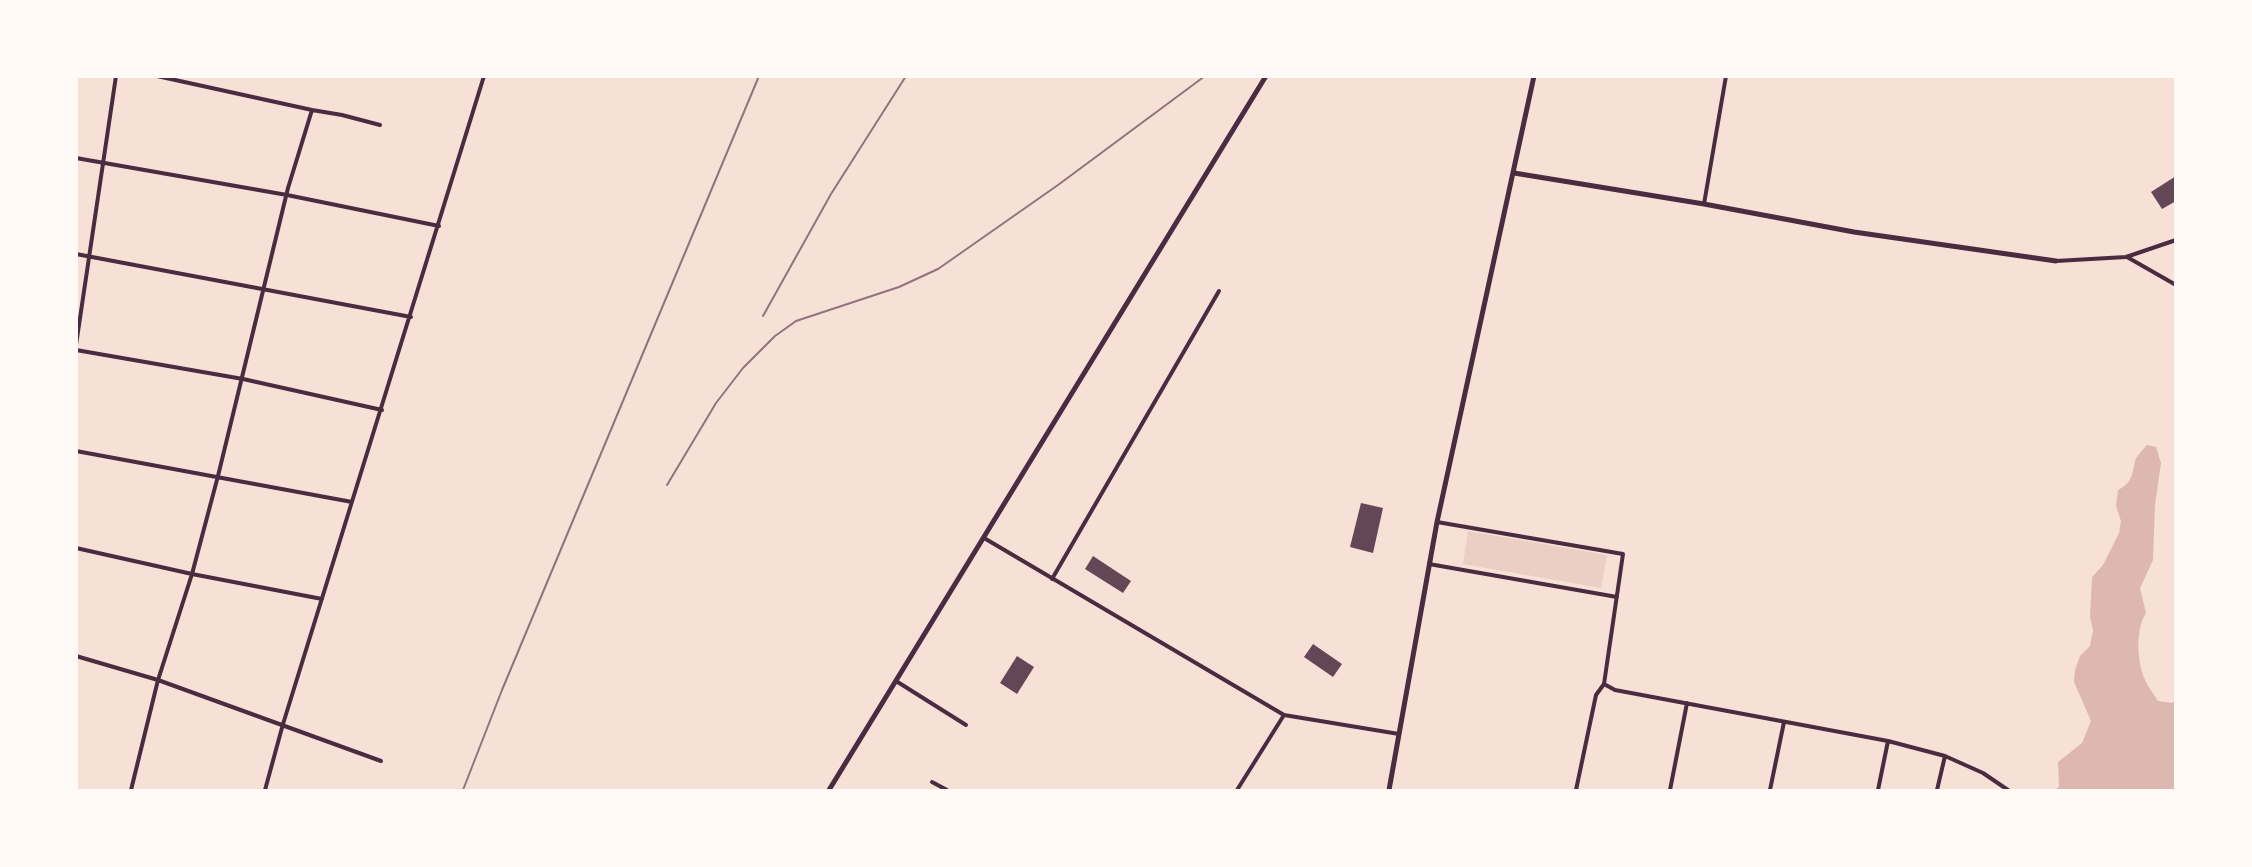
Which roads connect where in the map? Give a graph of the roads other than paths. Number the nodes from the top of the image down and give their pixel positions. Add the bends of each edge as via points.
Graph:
1 (116, 76) edge
2 (157, 76) edge
3 (484, 76) edge
4 (1266, 76) edge
5 (1534, 76) edge
6 (1726, 76) edge
7 (312, 110) junction
8 (380, 125) dead end
9 (76, 158) edge
10 (103, 162) junction
11 (1514, 173) junction
12 (287, 195) junction
13 (1704, 204) junction
14 (439, 226) junction
15 (2175, 240) edge
16 (76, 254) edge
17 (89, 256) junction
18 (2126, 257) junction
19 (2056, 261) joint
20 (2175, 285) edge
21 (264, 290) junction
22 (1219, 291) dead end
23 (411, 317) junction
24 (76, 345) edge
25 (76, 350) edge
26 (243, 379) junction
27 (382, 410) junction
28 (76, 451) edge
29 (218, 476) junction
30 (352, 502) junction
31 (1437, 522) junction
32 (984, 538) junction
33 (76, 548) edge
34 (1430, 564) junction
35 (192, 574) junction
36 (1052, 579) junction
37 (1617, 597) junction
38 (322, 599) junction
39 (76, 656) edge
40 (158, 680) junction
41 (896, 681) junction
42 (1604, 684) junction
43 (1687, 703) junction
44 (1284, 715) junction
45 (1784, 722) junction
46 (283, 724) junction
47 (966, 725) dead end
48 (1399, 734) junction
49 (1888, 741) junction
50 (1945, 756) junction
51 (381, 761) dead end
52 (932, 782) dead end
53 (131, 790) edge
54 (265, 790) edge
55 (830, 790) edge
56 (947, 790) edge
57 (1237, 790) edge
58 (1389, 790) edge
59 (1576, 790) edge
60 (1670, 790) edge
61 (1770, 790) edge
62 (1878, 790) edge
63 (1937, 790) edge
64 (2008, 790) edge

1 - 10 street
2 - 7 street
3 - 14 street
4 - 32 main road
5 - 11 main road
6 - 13 street
7 - 8 street
7 - 12 street
9 - 10 street
10 - 12 street
10 - 17 street
11 - 13 main road
11 - 31 main road
12 - 14 street
12 - 21 street
13 - 19 main road via 1854,232
14 - 23 street
15 - 18 street
16 - 17 street
17 - 21 street
17 - 24 street
18 - 19 street
18 - 20 street
21 - 23 street
21 - 26 street
22 - 36 street
23 - 27 street
25 - 26 street
26 - 27 street
26 - 29 street
27 - 30 street
28 - 29 street
29 - 30 street
29 - 35 street
30 - 38 street
31 - 34 main road
31 - 37 street via 1623,554
32 - 36 street
32 - 41 main road
33 - 35 street
34 - 37 street
34 - 48 main road
35 - 38 street
35 - 40 street
36 - 44 street
37 - 42 street
38 - 46 street
39 - 40 street
40 - 46 street
40 - 53 street
41 - 47 street
41 - 55 main road
42 - 43 street via 1615,690
42 - 59 street via 1596,695
43 - 45 street
43 - 60 street
44 - 48 street
44 - 57 street
45 - 49 street
45 - 61 street
46 - 51 street
46 - 54 street
48 - 58 main road
49 - 50 street
49 - 62 street
50 - 63 street
50 - 64 street via 1983,773
52 - 56 street

